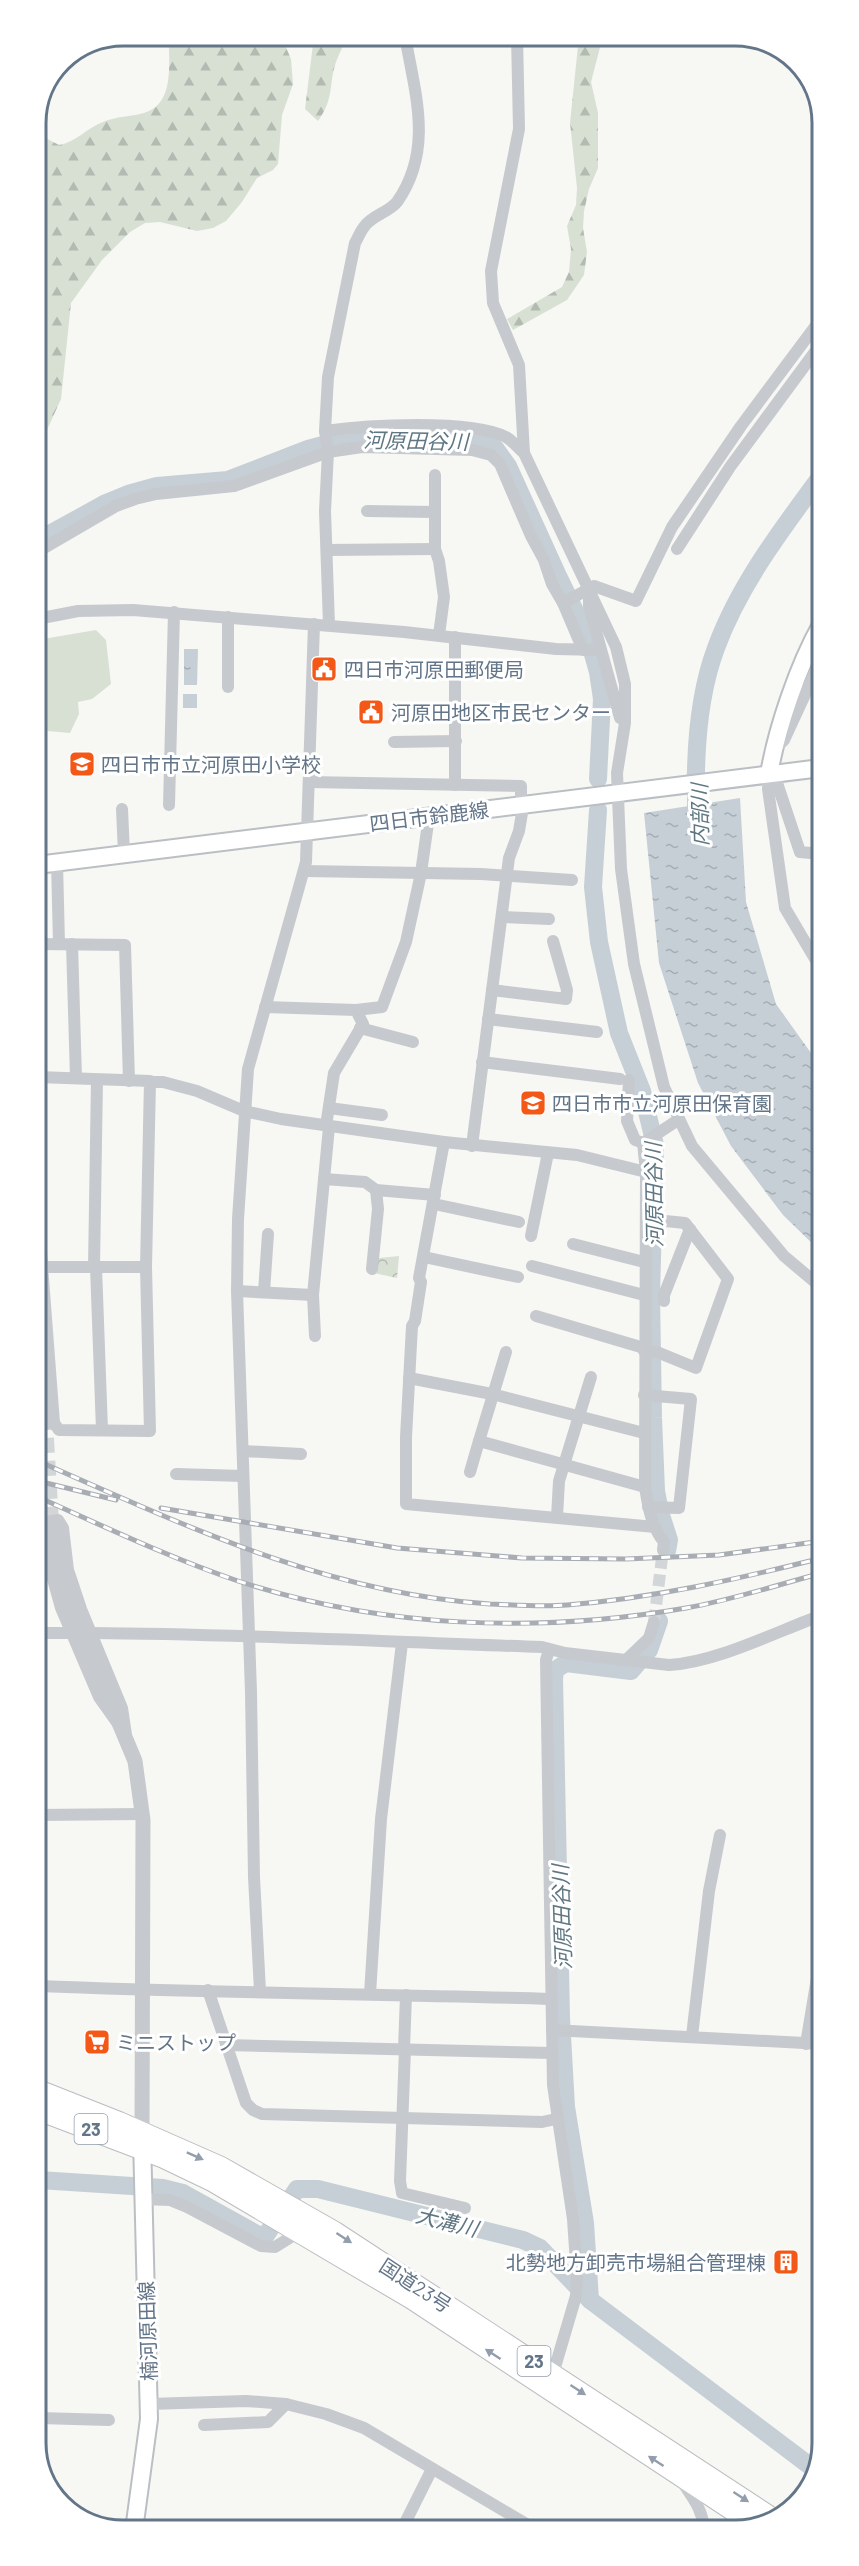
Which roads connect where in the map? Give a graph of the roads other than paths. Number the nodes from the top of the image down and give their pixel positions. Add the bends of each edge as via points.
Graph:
1 (407, 46) edge
2 (517, 47) edge
3 (812, 331) edge
4 (812, 356) edge
5 (326, 442) junction
6 (524, 453) junction
7 (435, 475) dead end
8 (367, 511) dead end
9 (434, 512) junction
10 (47, 546) edge
11 (435, 549) junction
12 (677, 549) dead end
13 (327, 550) junction
14 (589, 591) junction
15 (568, 601) junction
16 (174, 612) junction
17 (47, 617) edge
18 (228, 617) junction
19 (314, 624) junction
20 (329, 625) junction
21 (439, 635) junction
22 (455, 637) junction
23 (812, 641) edge
24 (592, 650) junction
25 (228, 687) dead end
26 (812, 687) edge
27 (626, 723) junction
28 (456, 741) junction
29 (394, 742) dead end
30 (773, 750) junction
31 (812, 769) edge
32 (769, 774) junction
33 (309, 782) junction
34 (455, 785) junction
35 (622, 793) junction
36 (521, 795) dead end
37 (169, 805) dead end
38 (122, 809) dead end
39 (522, 813) dead end
40 (429, 816) junction
41 (307, 831) junction
42 (812, 853) edge
43 (124, 854) junction
44 (57, 862) junction
45 (47, 864) edge
46 (305, 871) junction
47 (421, 873) junction
48 (508, 875) junction
49 (572, 880) dead end
50 (502, 917) junction
51 (549, 919) dead end
52 (553, 940) dead end
53 (47, 944) edge
54 (66, 944) junction
55 (812, 954) edge
56 (492, 990) junction
57 (265, 1008) junction
58 (356, 1010) junction
59 (488, 1019) junction
60 (360, 1028) junction
61 (597, 1032) dead end
62 (412, 1042) dead end
63 (482, 1062) junction
64 (47, 1077) edge
65 (76, 1078) junction
66 (97, 1080) junction
67 (129, 1081) junction
68 (150, 1082) junction
69 (329, 1108) junction
70 (244, 1112) junction
71 (382, 1115) dead end
72 (678, 1120) junction
73 (327, 1126) junction
74 (651, 1138) junction
75 (444, 1142) junction
76 (472, 1146) junction
77 (549, 1153) junction
78 (646, 1172) junction
79 (324, 1179) junction
80 (376, 1190) junction
81 (434, 1200) junction
82 (648, 1219) junction
83 (519, 1222) dead end
84 (690, 1229) junction
85 (268, 1234) dead end
86 (531, 1236) dead end
87 (573, 1244) dead end
88 (424, 1257) junction
89 (645, 1262) junction
90 (532, 1266) dead end
91 (47, 1267) edge
92 (95, 1267) junction
93 (146, 1268) junction
94 (372, 1269) dead end
95 (518, 1277) dead end
96 (812, 1281) edge
97 (237, 1291) junction
98 (264, 1292) junction
99 (313, 1295) junction
100 (644, 1295) junction
101 (664, 1301) dead end
102 (536, 1316) dead end
103 (315, 1336) dead end
104 (649, 1351) junction
105 (506, 1352) dead end
106 (591, 1377) dead end
107 (410, 1378) junction
108 (492, 1394) junction
109 (650, 1396) junction
110 (578, 1416) junction
111 (47, 1422) edge
112 (102, 1430) junction
113 (644, 1433) junction
114 (478, 1441) junction
115 (243, 1451) junction
116 (301, 1454) dead end
117 (564, 1464) junction
118 (470, 1472) dead end
119 (176, 1474) dead end
120 (243, 1476) junction
121 (645, 1487) junction
122 (655, 1507) junction
123 (557, 1517) junction
124 (47, 1522) tunnel mouth
125 (655, 1527) junction
126 (52, 1530) tunnel mouth
127 (663, 1550) tunnel mouth
128 (47, 1558) edge
129 (812, 1619) edge
130 (654, 1622) tunnel mouth
131 (47, 1633) edge
132 (73, 1633) junction
133 (92, 1633) junction
134 (248, 1635) junction
135 (402, 1643) junction
136 (549, 1650) junction
137 (635, 1661) junction
138 (126, 1735) junction
139 (142, 1814) junction
140 (47, 1815) edge
141 (720, 1835) dead end
142 (47, 1986) edge
143 (208, 1990) junction
144 (142, 1991) junction
145 (260, 1991) junction
146 (370, 1994) junction
147 (406, 1995) junction
148 (552, 1999) junction
149 (812, 2008) edge
150 (559, 2030) junction
151 (692, 2036) junction
152 (806, 2044) junction
153 (812, 2044) edge
154 (226, 2045) junction
155 (405, 2049) junction
156 (552, 2053) junction
157 (47, 2094) edge
158 (47, 2113) edge
159 (402, 2118) junction
160 (556, 2119) junction
161 (142, 2141) junction
162 (143, 2197) junction
163 (465, 2208) dead end
164 (284, 2215) junction
165 (553, 2374) junction
166 (150, 2404) junction
167 (286, 2404) junction
168 (47, 2418) edge
169 (109, 2421) dead end
170 (204, 2425) dead end
171 (432, 2469) junction
172 (680, 2476) junction
173 (765, 2514) edge
174 (135, 2519) edge
175 (407, 2519) edge
176 (746, 2519) edge
177 (519, 2520) edge
178 (702, 2520) edge

1 - 5 street via 420,116 416,164 392,209 364,225 355,243 328,377
2 - 6 street via 519,129 491,271 493,303 519,365
3 - 14 street via 672,527 636,601 594,586
4 - 12 street via 730,467
5 - 6 street via 363,426 483,429 508,438
5 - 10 street via 234,486 156,494 116,506
5 - 13 street
5 - 15 street via 362,447 472,450 490,455 500,464 552,584
6 - 14 street
7 - 9 street
8 - 9 street
9 - 11 street
11 - 13 street
11 - 21 street via 444,597
13 - 20 street
14 - 15 street
14 - 24 street
14 - 27 street via 617,649 625,684
15 - 24 street
16 - 17 street via 98,609
16 - 18 street
16 - 37 street
18 - 19 street
18 - 25 street
19 - 20 street
19 - 33 street
20 - 21 street
21 - 22 street
22 - 24 street
22 - 28 street
23 - 30 main road
24 - 27 street via 620,718
26 - 30 street via 784,740
27 - 35 street via 617,773
28 - 29 street
28 - 34 street
30 - 32 main road
31 - 32 main road, 四日市鈴鹿線
32 - 35 main road, 四日市鈴鹿線
32 - 42 street via 777,783 800,852
32 - 55 street via 785,908
33 - 34 street
33 - 41 street
34 - 36 street via 521,786
35 - 40 main road, 四日市鈴鹿線
35 - 72 street via 621,868 634,964 664,1087
38 - 43 street
39 - 48 street
40 - 41 main road, 四日市鈴鹿線
40 - 47 street
41 - 43 main road, 四日市鈴鹿線
41 - 46 street
43 - 44 main road, 四日市鈴鹿線
44 - 45 main road, 四日市鈴鹿線
44 - 54 street
46 - 47 street
46 - 57 street
47 - 48 street
47 - 58 street via 406,942 382,1007
48 - 49 street
48 - 50 street
50 - 51 street
50 - 56 street
52 - 56 street via 566,999
53 - 54 street
54 - 65 street
54 - 67 street via 125,945
56 - 59 street
57 - 58 street
57 - 70 street via 248,1069
58 - 60 street via 363,1024
59 - 61 street
59 - 63 street
60 - 62 street
60 - 69 street via 334,1073
63 - 74 street via 625,1080 627,1121 635,1140
63 - 76 street
64 - 65 street
65 - 66 street
66 - 67 street
66 - 92 street
67 - 68 street
68 - 70 street via 197,1091
68 - 93 street
69 - 71 street
69 - 73 street
70 - 73 street
70 - 97 street
72 - 74 street
72 - 96 street via 692,1146 765,1236
73 - 75 street
73 - 79 street
74 - 78 street
75 - 76 street
75 - 81 street
76 - 77 street
77 - 78 street via 577,1155
77 - 86 street
78 - 82 street
79 - 80 street via 365,1182
79 - 99 street
80 - 81 street
80 - 94 street
81 - 83 street
81 - 88 street
82 - 84 street via 685,1223
82 - 89 street
84 - 101 street
84 - 104 street via 728,1279 696,1368
85 - 98 street
87 - 89 street
88 - 95 street
88 - 107 street via 412,1326
89 - 100 street
90 - 100 street
91 - 92 street
92 - 93 street
92 - 112 street
93 - 112 street via 150,1431
97 - 98 street
97 - 115 street
98 - 99 street
99 - 103 street
100 - 104 street
102 - 104 street
104 - 109 street
105 - 108 street
106 - 110 street
107 - 108 street
107 - 123 street via 406,1504
108 - 110 street
108 - 114 street
109 - 113 street
109 - 122 street via 691,1399 679,1508
110 - 113 street
110 - 117 street
111 - 112 street via 59,1430
113 - 121 street
114 - 117 street
114 - 118 street
115 - 116 street
115 - 120 street
117 - 121 street
117 - 123 street
119 - 120 street
120 - 134 street
121 - 122 street
122 - 125 street
123 - 125 street
124 - 133 street via 61,1522 68,1570
125 - 127 street via 664,1542
126 - 138 street via 62,1584
128 - 132 street via 61,1608
129 - 137 street via 714,1657 669,1665
130 - 137 street
131 - 132 street
132 - 138 street via 99,1697
133 - 134 street
133 - 138 street via 122,1708
134 - 135 street
134 - 145 street
135 - 136 street
135 - 146 street via 381,1819
136 - 137 street
136 - 148 street via 546,1660
138 - 139 street via 135,1761
139 - 140 street
139 - 144 street
141 - 151 street via 709,1891
142 - 144 street
143 - 144 street
143 - 145 street
143 - 154 street
144 - 161 street
145 - 146 street
146 - 147 street
147 - 148 street
147 - 155 street
148 - 150 street
149 - 152 street
150 - 151 street
150 - 156 street
151 - 152 street
152 - 153 street
154 - 155 street
154 - 159 street via 246,2103 262,2114
155 - 156 street
155 - 159 street
156 - 160 street
157 - 161 highway, 国道23号 / 23
158 - 161 highway, 国道23号 / 23
159 - 160 street via 542,2122
159 - 163 street via 402,2193
160 - 165 street via 573,2219 577,2278 576,2296
161 - 162 main road, 楠河原田線
161 - 164 highway, 国道23号 / 23 via 221,2167
162 - 164 street via 170,2200 187,2207 261,2247 275,2247
162 - 166 main road, 楠河原田線
164 -> 165 highway, 国道23号 / 23 via 345,2239
172 -> 164 highway, 国道23号 / 23
165 -> 173 highway, 国道23号 / 23
166 - 167 street
166 - 174 main road, 楠河原田線
167 - 170 street via 268,2422
167 - 171 street via 364,2428
168 - 169 street
171 - 175 street
171 - 177 street
172 - 176 highway, 国道23号 / 23
172 - 178 street via 697,2501

